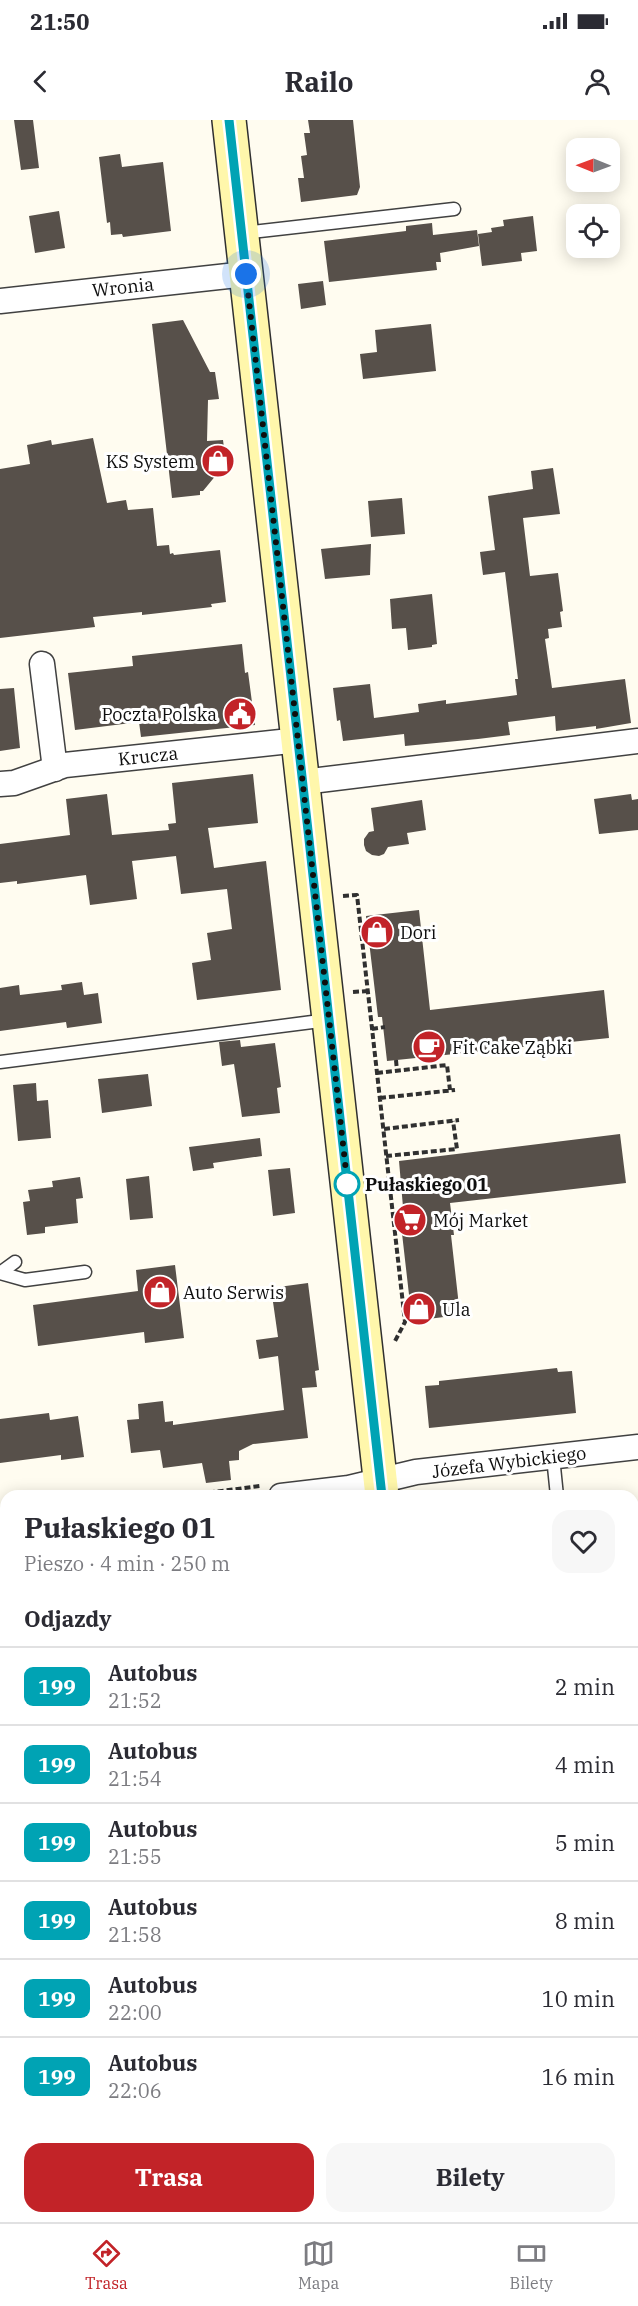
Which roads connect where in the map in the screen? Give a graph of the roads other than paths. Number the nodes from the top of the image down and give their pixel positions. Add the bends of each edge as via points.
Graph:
1 (229, 120) edge
2 (454, 209) dead end
3 (242, 234) junction
4 (246, 274) junction
5 (0, 301) edge
6 (42, 664) dead end
7 (299, 740) junction
8 (638, 741) edge
9 (55, 769) junction
10 (303, 782) junction
11 (0, 784) edge
12 (329, 1020) junction
13 (0, 1062) edge
14 (15, 1262) dead end
15 (85, 1272) dead end
16 (0, 1273) edge
17 (638, 1447) edge
18 (553, 1457) junction
19 (381, 1488) edge
20 (332, 1490) edge
21 (557, 1490) edge

1 - 3 street
2 - 3 lane
3 - 4 street
4 - 5 street, Wronia
4 - 7 street
6 - 9 street
7 - 9 street, Krucza
7 - 10 street
8 - 10 street
9 - 11 street, Krucza
10 - 12 street
12 - 13 lane
12 - 19 street
14 - 16 lane
15 - 16 lane via 25,1280
17 - 18 street, Józefa Wybickiego
18 - 19 street, Józefa Wybickiego via 416,1473
18 - 21 lane
19 - 20 street, Józefa Wybickiego

